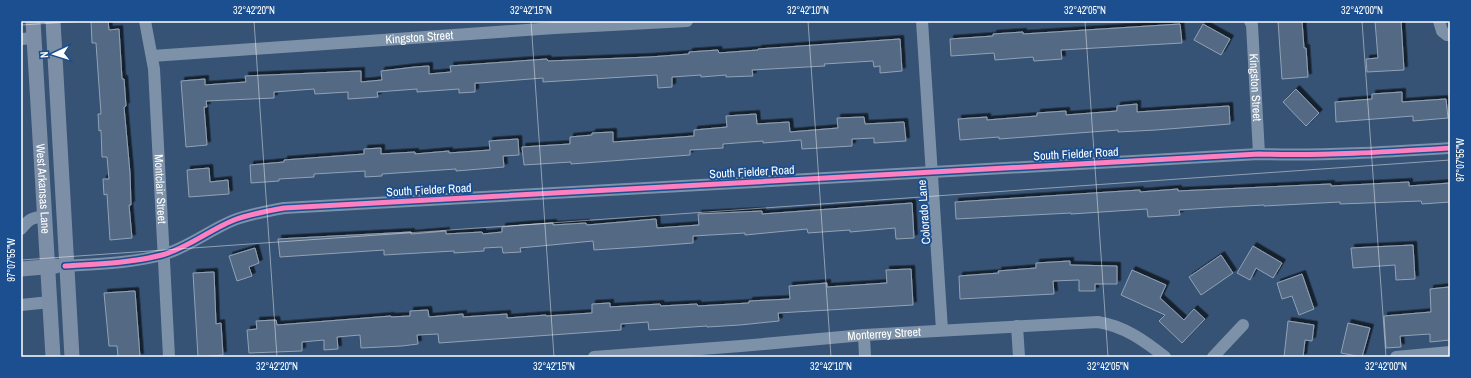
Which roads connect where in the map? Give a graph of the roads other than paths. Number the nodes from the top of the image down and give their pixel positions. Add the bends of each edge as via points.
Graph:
1 (33, 21) edge
2 (52, 21) edge
3 (145, 21) edge
4 (687, 21) edge
5 (922, 21) edge
6 (1250, 21) edge
7 (1439, 21) edge
8 (1450, 35) edge
9 (28, 38) edge
10 (152, 56) junction
11 (1450, 148) edge
12 (1259, 154) junction
13 (932, 172) junction
14 (45, 216) junction
15 (21, 228) edge
16 (163, 255) junction
17 (65, 266) junction
18 (48, 267) junction
19 (21, 268) edge
20 (50, 302) junction
21 (21, 305) edge
22 (1243, 325) dead end
23 (1017, 326) junction
24 (942, 330) junction
25 (864, 335) junction
26 (1450, 352) edge
27 (53, 357) edge
28 (72, 357) edge
29 (169, 357) edge
30 (594, 357) edge
31 (865, 357) edge
32 (1019, 357) edge
33 (1165, 357) edge
34 (1213, 357) edge
35 (1396, 357) edge

1 - 9 main road, West Arkansas Lane
2 - 17 main road, West Arkansas Lane
3 - 10 street, Montclair Street
4 - 10 street, Kingston Street
5 - 13 street, Colorado Lane
6 - 12 street, Kingston Street
7 - 8 street via 1442,31
9 - 14 main road, West Arkansas Lane
10 - 16 street, Montclair Street
11 - 12 street, South Fielder Road via 1306,156
12 - 13 street, South Fielder Road
13 - 16 street, South Fielder Road via 284,208 234,220
13 - 24 street, Colorado Lane
14 - 15 street via 28,220
14 - 18 main road, West Arkansas Lane
16 - 17 street, South Fielder Road via 118,263
16 - 29 street, Montclair Street
17 - 18 main road, South Fielder Road
17 - 28 main road, West Arkansas Lane
18 - 19 main road, South Fielder Road
18 - 20 main road, West Arkansas Lane
20 - 21 street
20 - 27 main road, West Arkansas Lane
22 - 34 street
23 - 24 street, Monterrey Street
23 - 32 street
23 - 33 street, Monterrey Street via 1098,322 1111,324 1124,329
24 - 25 street, Monterrey Street
25 - 30 street, Monterrey Street
25 - 31 street
26 - 35 street

